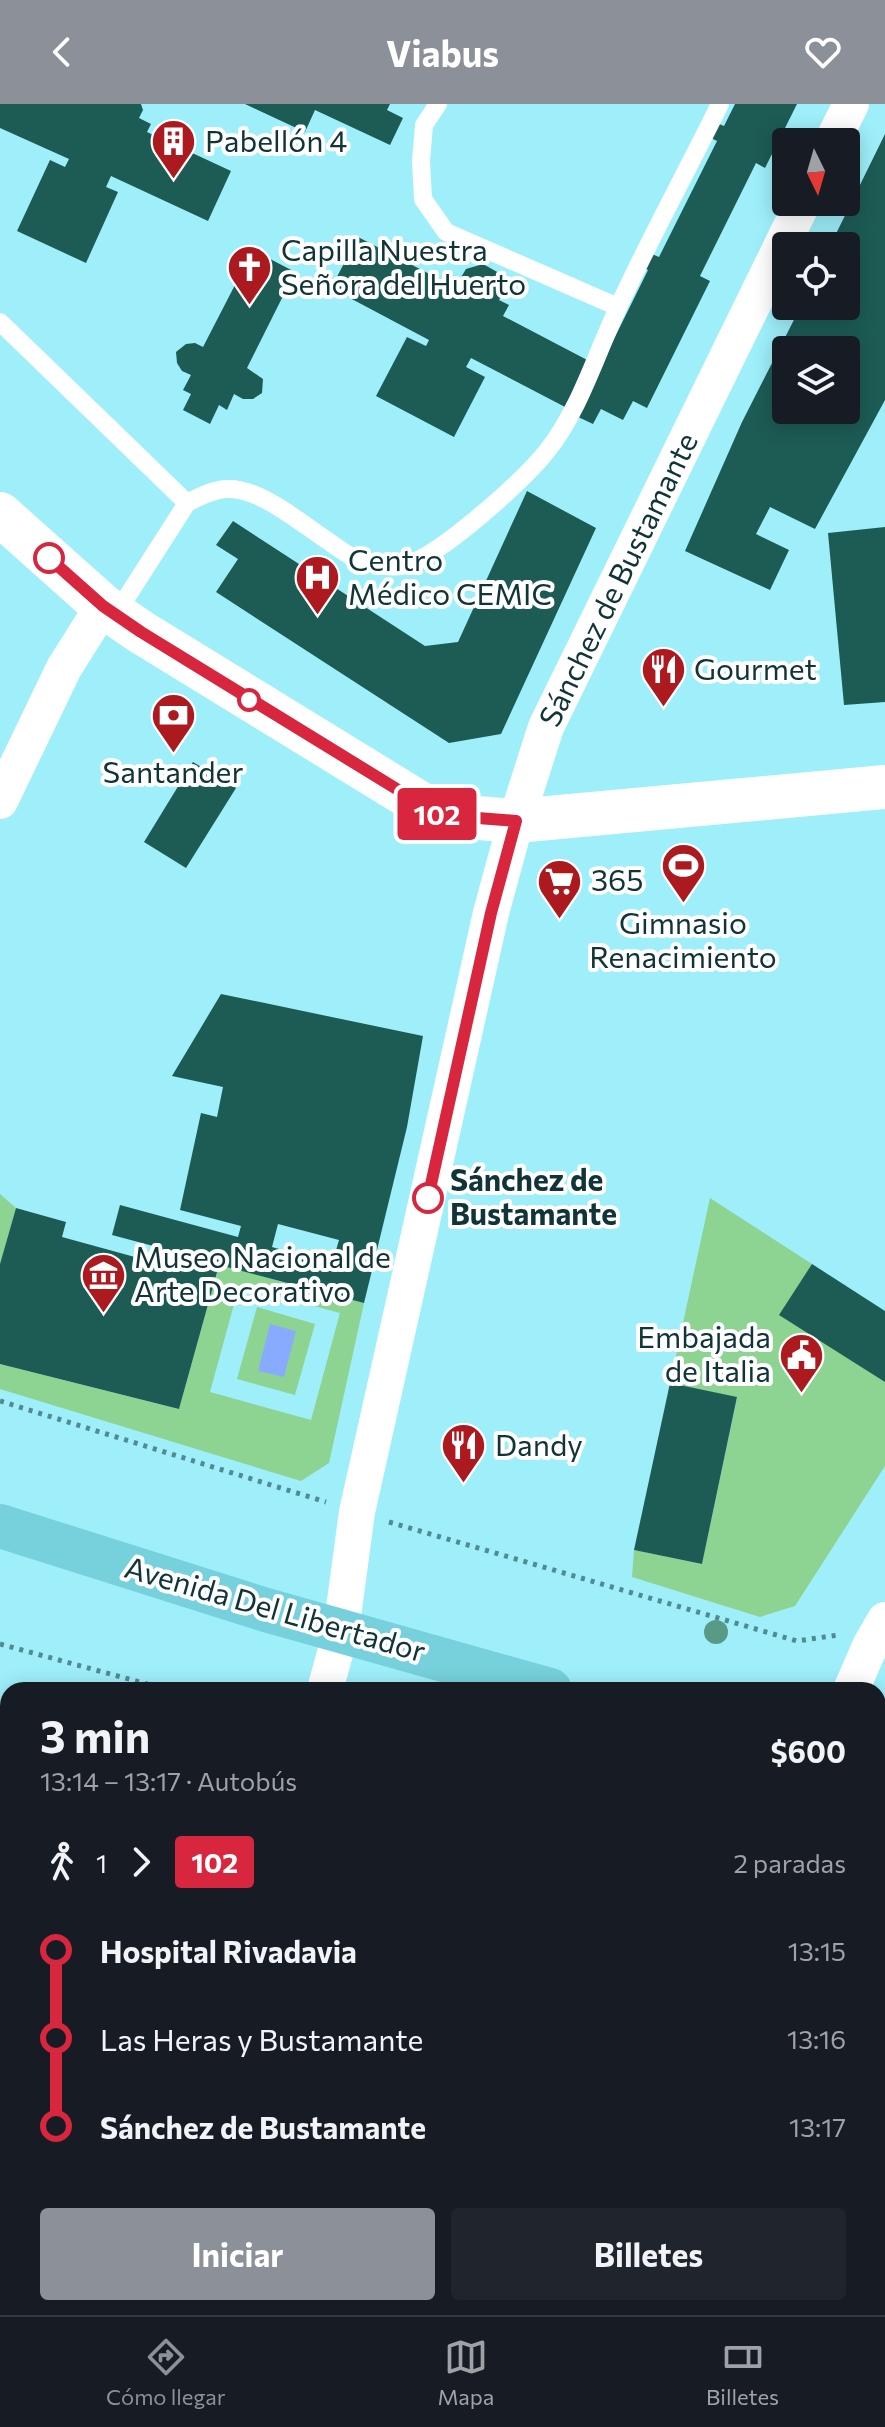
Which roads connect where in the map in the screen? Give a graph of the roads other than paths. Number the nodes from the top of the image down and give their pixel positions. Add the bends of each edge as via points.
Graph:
1 (438, 104) edge
2 (720, 104) edge
3 (851, 104) edge
4 (839, 128) edge
5 (796, 216) edge
6 (618, 307) junction
7 (0, 322) edge
8 (187, 503) junction
9 (0, 514) edge
10 (110, 610) junction
11 (885, 787) edge
12 (0, 801) edge
13 (516, 821) junction
14 (0, 1526) edge
15 (341, 1631) junction
16 (878, 1632) edge
17 (327, 1682) edge
18 (353, 1682) edge
19 (522, 1682) edge
20 (855, 1682) edge

1 - 6 lane via 424,125 423,199 446,232
2 - 6 lane
3 - 4 street
5 - 13 street, Sánchez de Bustamante via 546,727
6 - 8 lane via 567,420 547,451 516,484 423,559 403,566 355,559 244,490 225,488
7 - 8 lane
8 - 10 lane
9 - 10 main road
10 - 12 street via 64,668
10 - 13 main road via 439,815
11 - 13 main road
13 - 15 street, Sánchez de Bustamante via 357,1512
14 - 15 main road, Avenida Del Libertador
15 - 17 street
15 - 18 street
15 - 19 main road, Avenida Del Libertador
16 - 20 street

